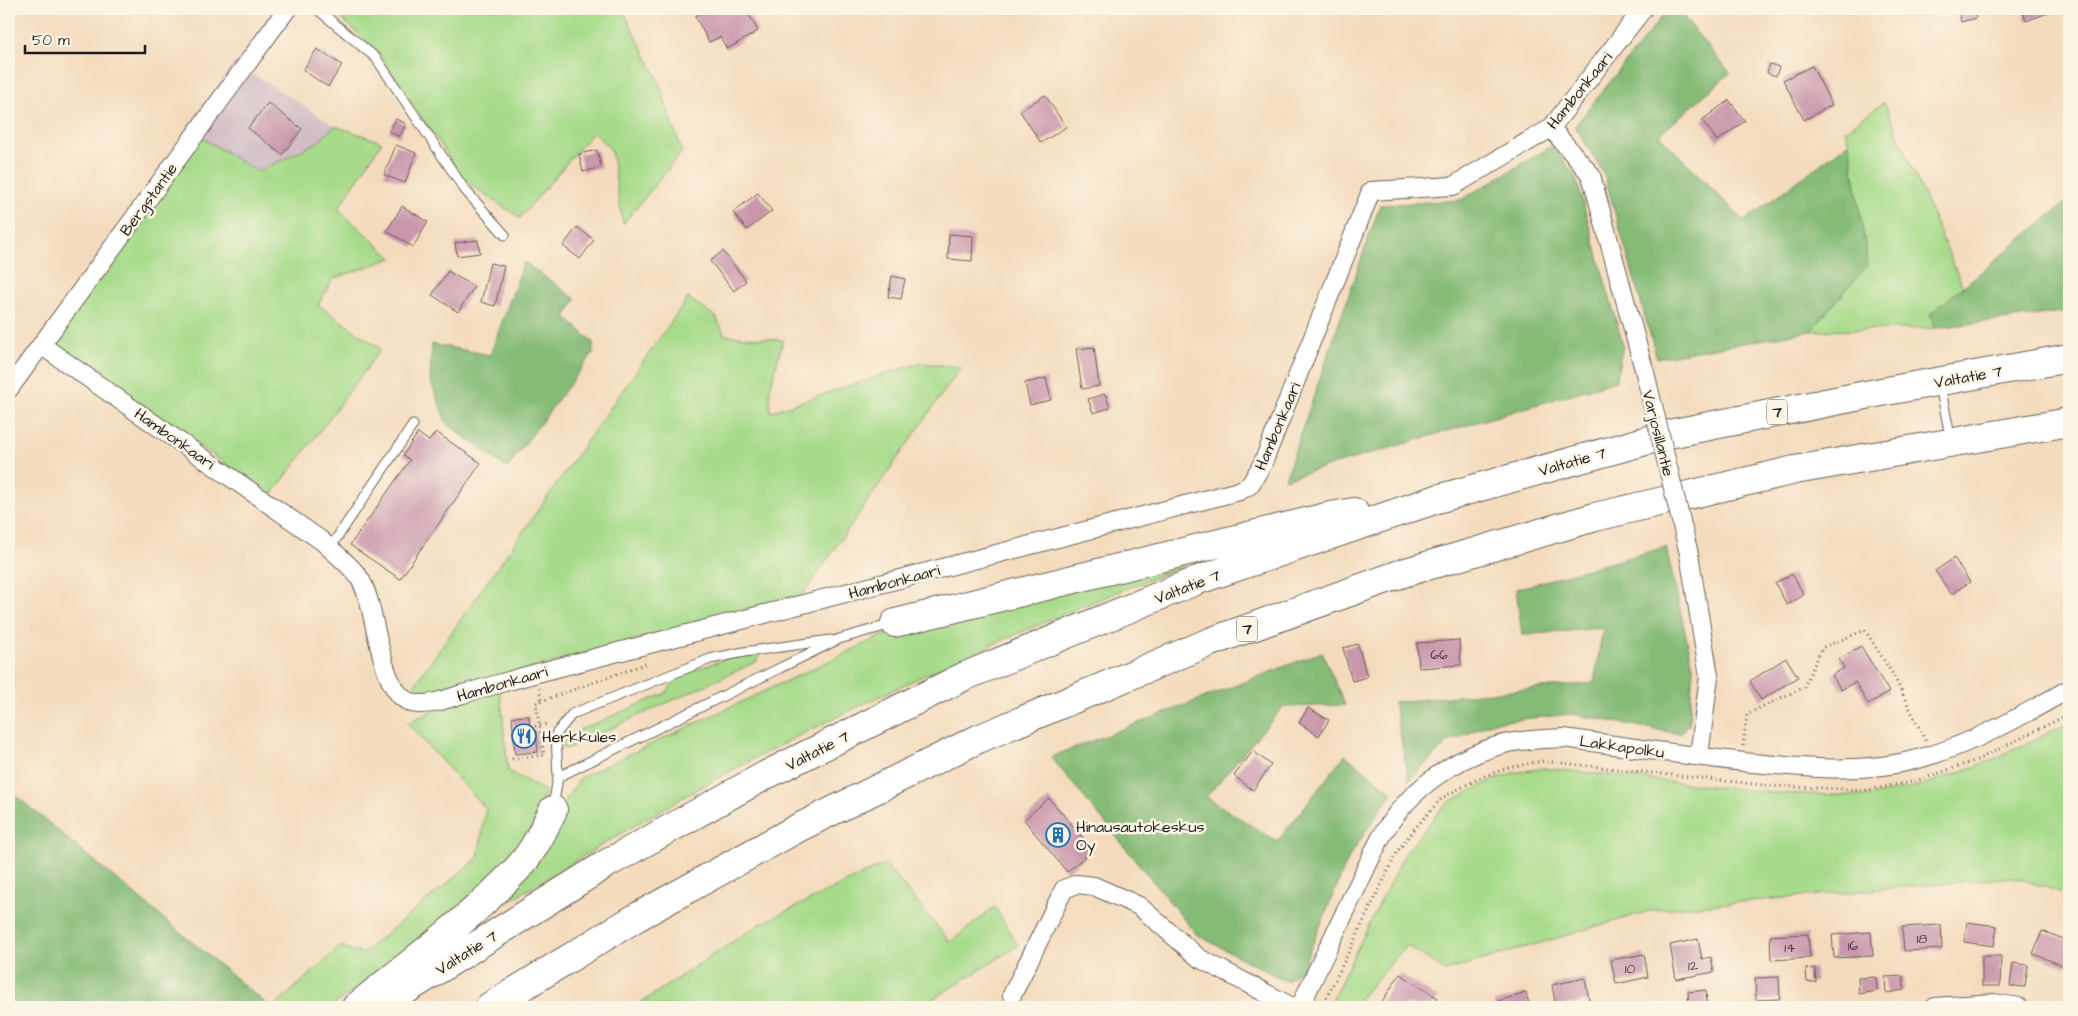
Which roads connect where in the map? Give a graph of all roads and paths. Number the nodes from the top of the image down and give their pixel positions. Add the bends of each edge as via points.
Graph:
1 (286, 9) edge
2 (317, 9) edge
3 (1643, 9) edge
4 (1551, 128) junction
5 (505, 235) dead end
6 (41, 345) junction
7 (2069, 358) edge
8 (1939, 381) junction
9 (9, 389) edge
10 (2069, 422) edge
11 (413, 425) dead end
12 (1950, 442) junction
13 (1437, 499) junction
14 (330, 548) junction
15 (895, 624) joint
16 (839, 640) junction
17 (2069, 689) edge
18 (2069, 714) edge
19 (1932, 755) junction
20 (1699, 756) junction
21 (1740, 761) junction
22 (558, 777) junction
23 (553, 810) joint
24 (1012, 996) dead end
25 (356, 1007) edge
26 (380, 1007) edge
27 (489, 1007) edge
28 (1292, 1007) edge
29 (1300, 1007) edge
30 (1322, 1007) edge
31 (1935, 1007) edge
32 (2019, 1007) edge

1 - 6 street, Bergstantie
2 - 5 lane via 376,58 465,190
3 - 4 street, Hambonkaari
4 - 14 street, Hambonkaari via 1453,186 1371,191 1263,463 1250,485 1239,491 419,705 403,698 391,686 373,612 360,579
4 - 20 street, Varjosillantie, bridge via 1591,175 1645,373 1689,554 1709,676
6 - 9 street, Bergstantie
6 - 14 street, Hambonkaari
7 - 8 highway, Valtatie 7 / 7
8 - 12 lane
8 - 13 highway, Valtatie 7 / 7 via 1674,433
10 - 12 highway, 7
11 - 14 lane
12 - 27 highway, 7 via 1795,470 1595,517 1406,572 1210,642 978,739 798,828 637,917
13 - 15 highway via 1330,516
13 - 26 highway, Valtatie 7 / 7 via 1198,580 963,677 766,775 615,860
15 - 16 lane
16 - 22 lane
16 - 22 lane via 744,652 710,660 572,714 556,734
17 - 19 street, Lakkapolku via 1967,742
18 - 30 path via 1977,760 1916,782 1867,790 1772,786 1543,761 1510,767 1479,778 1442,798 1397,852
19 - 21 street, Lakkapolku via 1854,769
19 - 21 path via 1894,676 1864,630 1822,648 1804,687 1748,714
20 - 21 street, Lakkapolku
20 - 29 street, Lakkapolku via 1564,738 1504,744 1451,766 1412,798 1384,832
22 - 23 lane
23 - 25 highway via 541,837 518,868
24 - 28 street via 1064,889 1077,884 1094,886 1139,906 1199,958
31 - 32 street via 1994,1003

